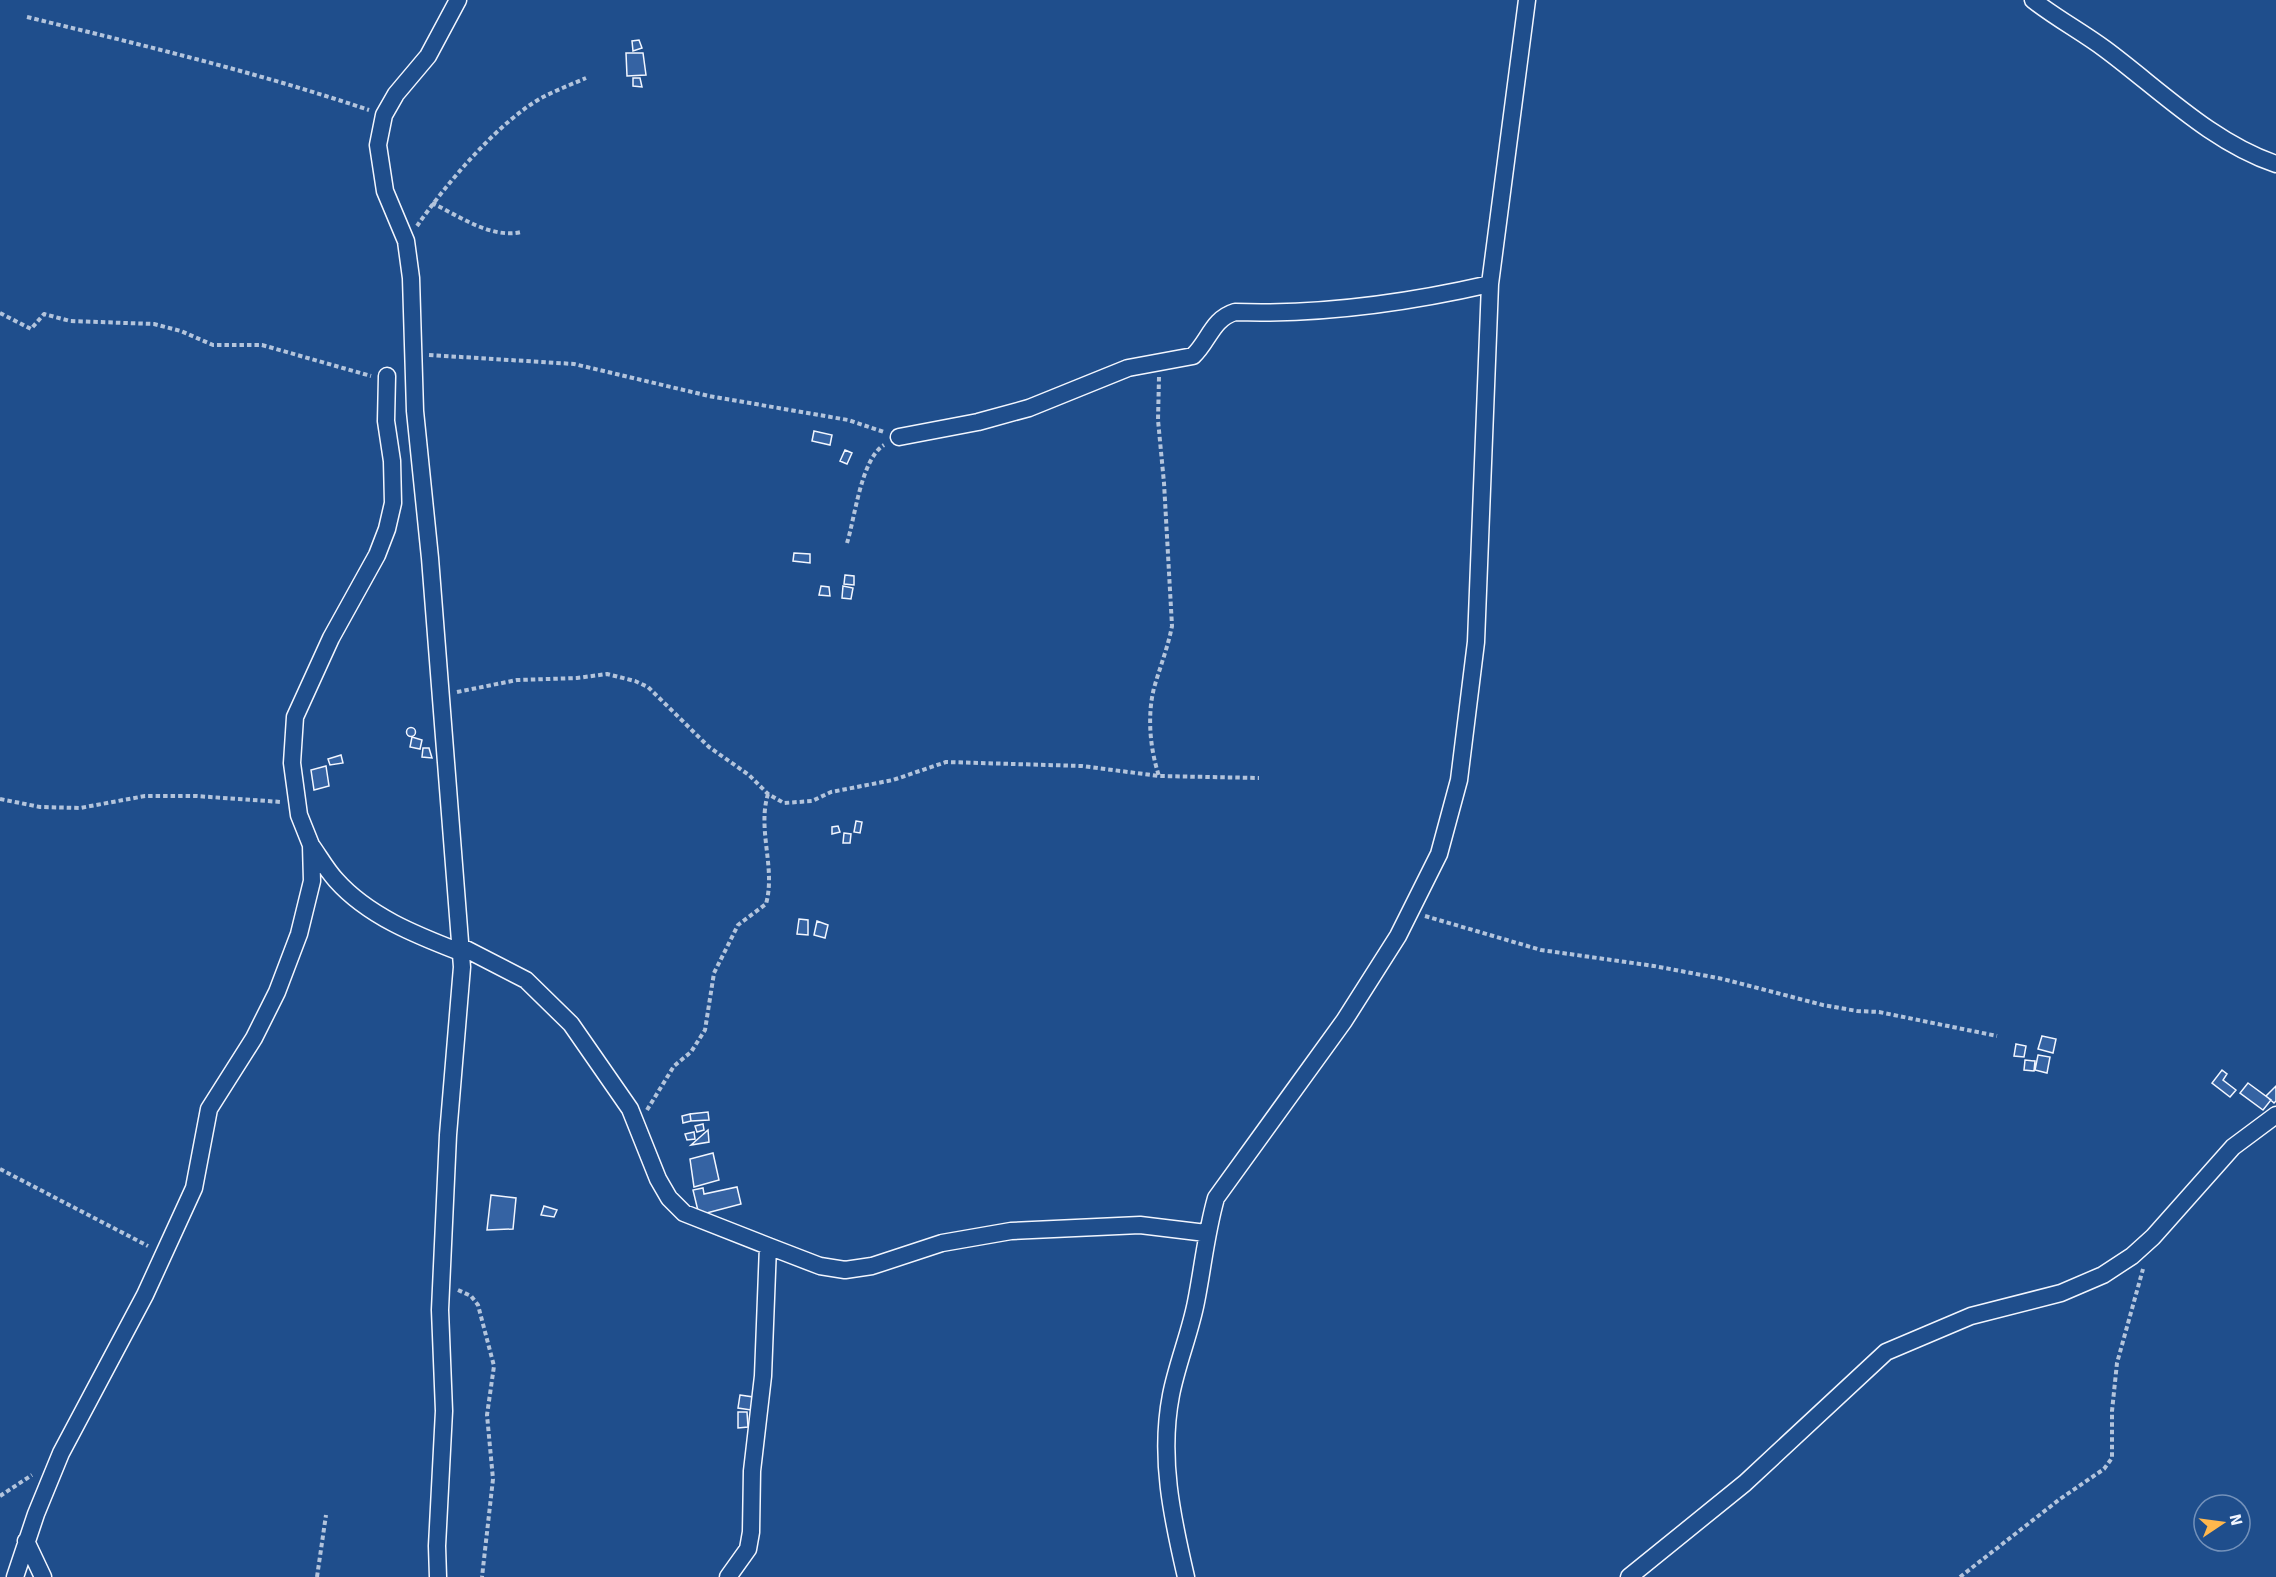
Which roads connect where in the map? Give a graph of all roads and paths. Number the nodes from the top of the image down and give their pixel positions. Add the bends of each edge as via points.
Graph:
1 (458, 0) edge
2 (1527, 0) edge
3 (2033, 0) edge
4 (27, 17) dead end
5 (586, 78) dead end
6 (384, 115) junction
7 (2276, 164) edge
8 (432, 203) junction
9 (521, 232) dead end
10 (406, 241) junction
11 (1490, 284) junction
12 (0, 313) edge
13 (1161, 362) junction
14 (412, 363) junction
15 (387, 376) joint
16 (899, 437) junction
17 (847, 543) dead end
18 (440, 693) junction
19 (1159, 776) junction
20 (1259, 778) dead end
21 (768, 794) junction
22 (0, 799) edge
23 (297, 803) junction
24 (311, 845) junction
25 (1410, 911) junction
26 (460, 949) junction
27 (1997, 1036) dead end
28 (2276, 1115) edge
29 (637, 1124) junction
30 (0, 1169) edge
31 (1206, 1233) junction
32 (768, 1246) junction
33 (164, 1254) junction
34 (2144, 1266) dead end
35 (442, 1281) junction
36 (326, 1515) dead end
37 (26, 1541) junction
38 (15, 1577) edge
39 (43, 1577) edge
40 (317, 1577) edge
41 (438, 1577) edge
42 (482, 1577) edge
43 (728, 1577) edge
44 (1186, 1577) edge
45 (1629, 1577) edge
46 (1960, 1577) edge

1 - 6 street via 428,56
2 - 11 street
3 - 7 street via 2223,137
4 - 6 path via 296,86
5 - 8 path via 542,98 506,123
6 - 10 street via 378,145 380,168 385,191
8 - 9 path via 494,231
8 - 10 path
10 - 14 street via 411,278
11 - 13 street via 1422,299 1324,310 1235,312 1217,322 1193,356
11 - 25 street via 1476,642 1459,780 1439,854
12 - 15 path via 31,329 45,315 70,321 154,324 213,345 262,345 371,376
13 - 16 street via 1128,368 1029,408
13 - 19 path via 1156,390 1172,626 1153,691 1151,740
14 - 16 path via 429,354 574,364 709,396 848,420
14 - 18 street
15 - 23 street via 386,422 393,504 377,555 336,629 295,717 292,763
16 - 17 path via 880,448 866,470
18 - 21 path via 517,680 607,674 635,681 648,687 684,725
18 - 26 street
19 - 20 path
19 - 21 path via 1102,767 946,762 800,804
21 - 29 path via 764,806 769,885 766,904 738,925 714,973 709,1015 702,1035 691,1052 674,1066
22 - 23 path via 40,807 80,808 145,796
23 - 24 street
24 - 26 street via 336,880 376,913 414,935
24 - 33 street via 312,881 300,934 254,1038 209,1109 194,1188
25 - 27 path via 1541,950 1723,979 1823,1005
25 - 31 street via 1344,1021 1216,1198
26 - 29 street via 526,980 547,998 571,1024
26 - 35 street
28 - 45 street via 2233,1147 2153,1237 2103,1275 2061,1293 1971,1316 1886,1352 1745,1483
29 - 32 street via 658,1179 684,1213
30 - 33 path
31 - 32 street via 1140,1225 1011,1231 942,1244 872,1266 845,1270 820,1266
31 - 44 street via 1196,1304 1171,1396 1167,1430 1170,1506
32 - 43 street via 751,1532 748,1549
33 - 37 street via 61,1453
34 - 46 path via 2117,1363 2112,1458 2104,1469
35 - 41 street via 444,1411
35 - 42 path via 471,1296 478,1305 494,1366 487,1415 493,1479
36 - 40 path
37 - 38 street
37 - 39 street

